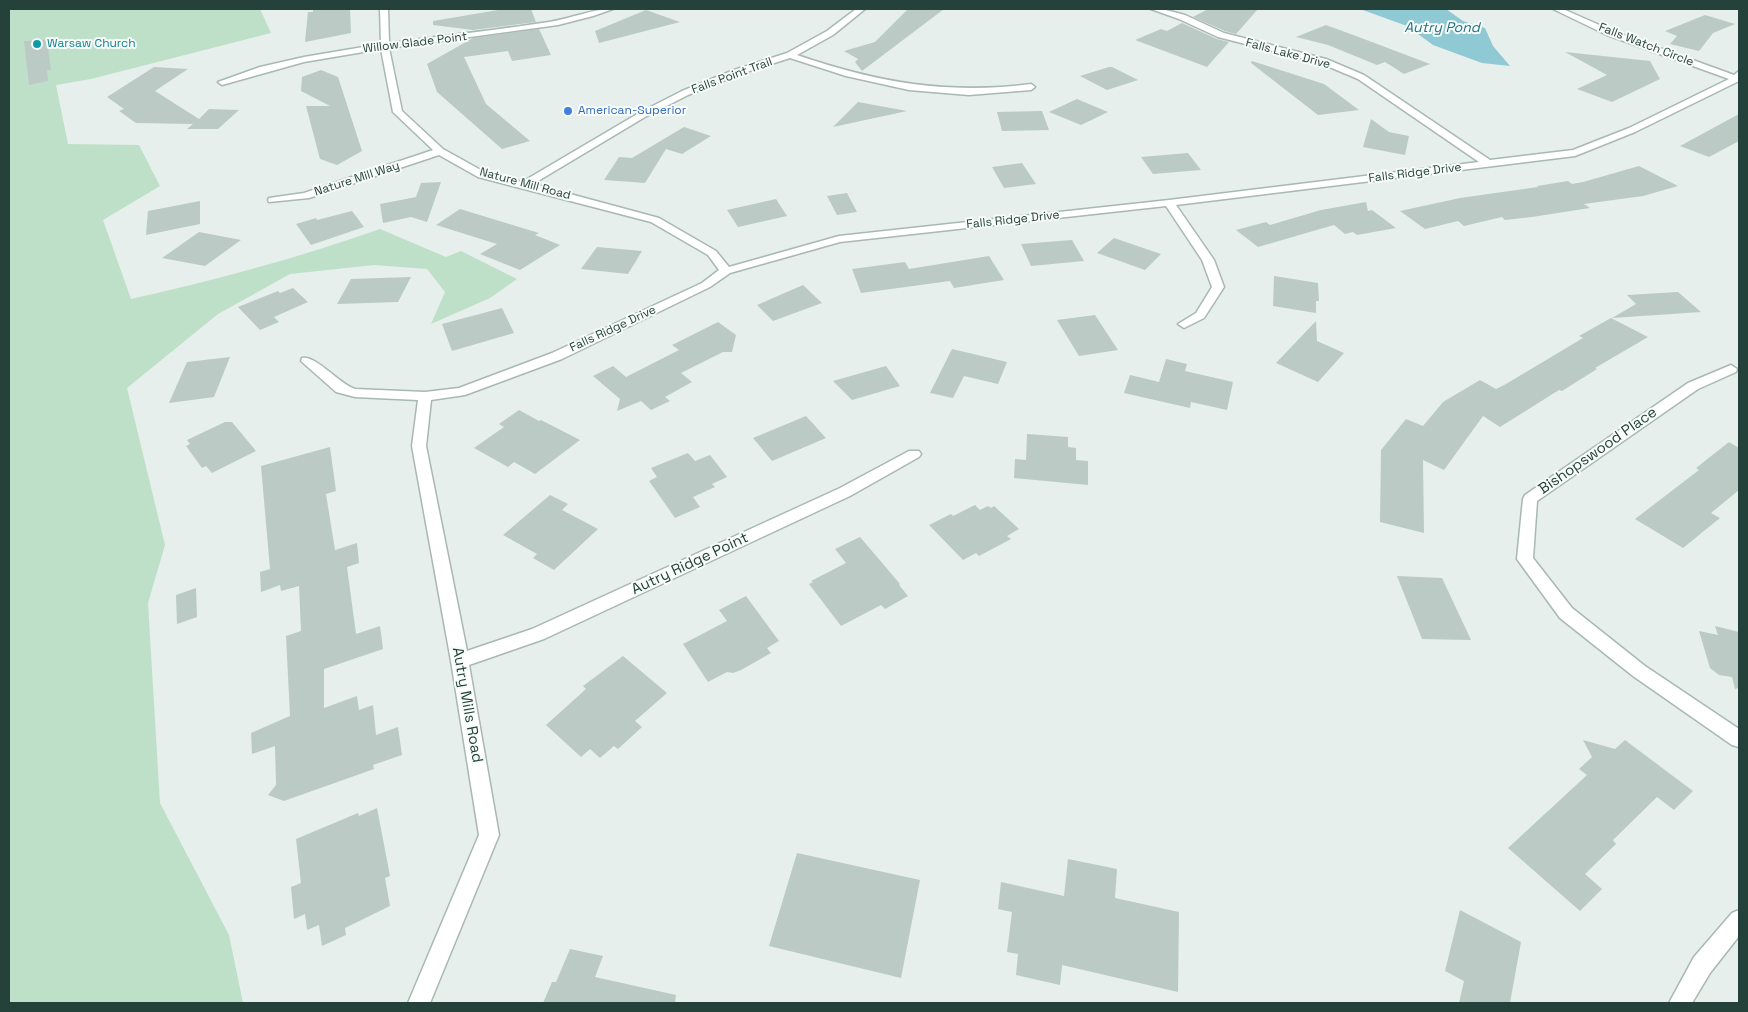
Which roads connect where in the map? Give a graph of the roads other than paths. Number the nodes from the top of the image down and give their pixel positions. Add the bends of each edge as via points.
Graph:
1 (384, 9) edge
2 (609, 9) edge
3 (861, 9) edge
4 (1155, 9) edge
5 (1557, 9) edge
6 (385, 47) junction
7 (790, 55) junction
8 (1738, 76) edge
9 (222, 82) dead end
10 (1031, 87) dead end
11 (440, 151) junction
12 (1489, 164) junction
13 (523, 186) junction
14 (272, 200) dead end
15 (1169, 203) junction
16 (726, 271) junction
17 (1184, 324) dead end
18 (307, 361) dead end
19 (1731, 369) dead end
20 (425, 396) junction
21 (914, 454) dead end
22 (460, 661) junction
23 (1739, 739) edge
24 (1739, 920) edge
25 (419, 1003) edge
26 (1680, 1003) edge

1 - 6 street, Nature Mill Road
2 - 6 street, Willow Glade Point via 560,23
3 - 7 street, Falls Point Trail via 830,33
4 - 12 street, Falls Lake Drive via 1221,35 1323,61 1361,77
5 - 8 street, Falls Watch Circle via 1610,33
6 - 9 street, Willow Glade Point via 256,70
6 - 11 street, Nature Mill Road via 398,112
7 - 10 street via 872,82 913,89 1002,92
7 - 13 street, Falls Point Trail via 685,93
8 - 12 street, Falls Ridge Drive via 1632,130 1575,153
11 - 13 street, Nature Mill Road via 482,175
11 - 14 street, Nature Mill Way via 305,196
12 - 15 street, Falls Ridge Drive
13 - 16 street, Nature Mill Road via 655,220 712,253
15 - 16 street, Falls Ridge Drive via 839,239
15 - 17 street via 1208,260 1218,287 1200,315
16 - 20 street, Falls Ridge Drive via 706,285 556,356 460,392
18 - 20 street, Falls Ridge Drive via 341,389 390,396
19 - 23 street, Bishopswood Place via 1693,386 1530,498 1525,559 1566,613 1639,671
20 - 22 street, Autry Mills Road via 419,446
21 - 22 street, Autry Ridge Point via 845,492 538,634
22 - 25 street, Autry Mills Road via 489,835
24 - 26 street via 1702,964

